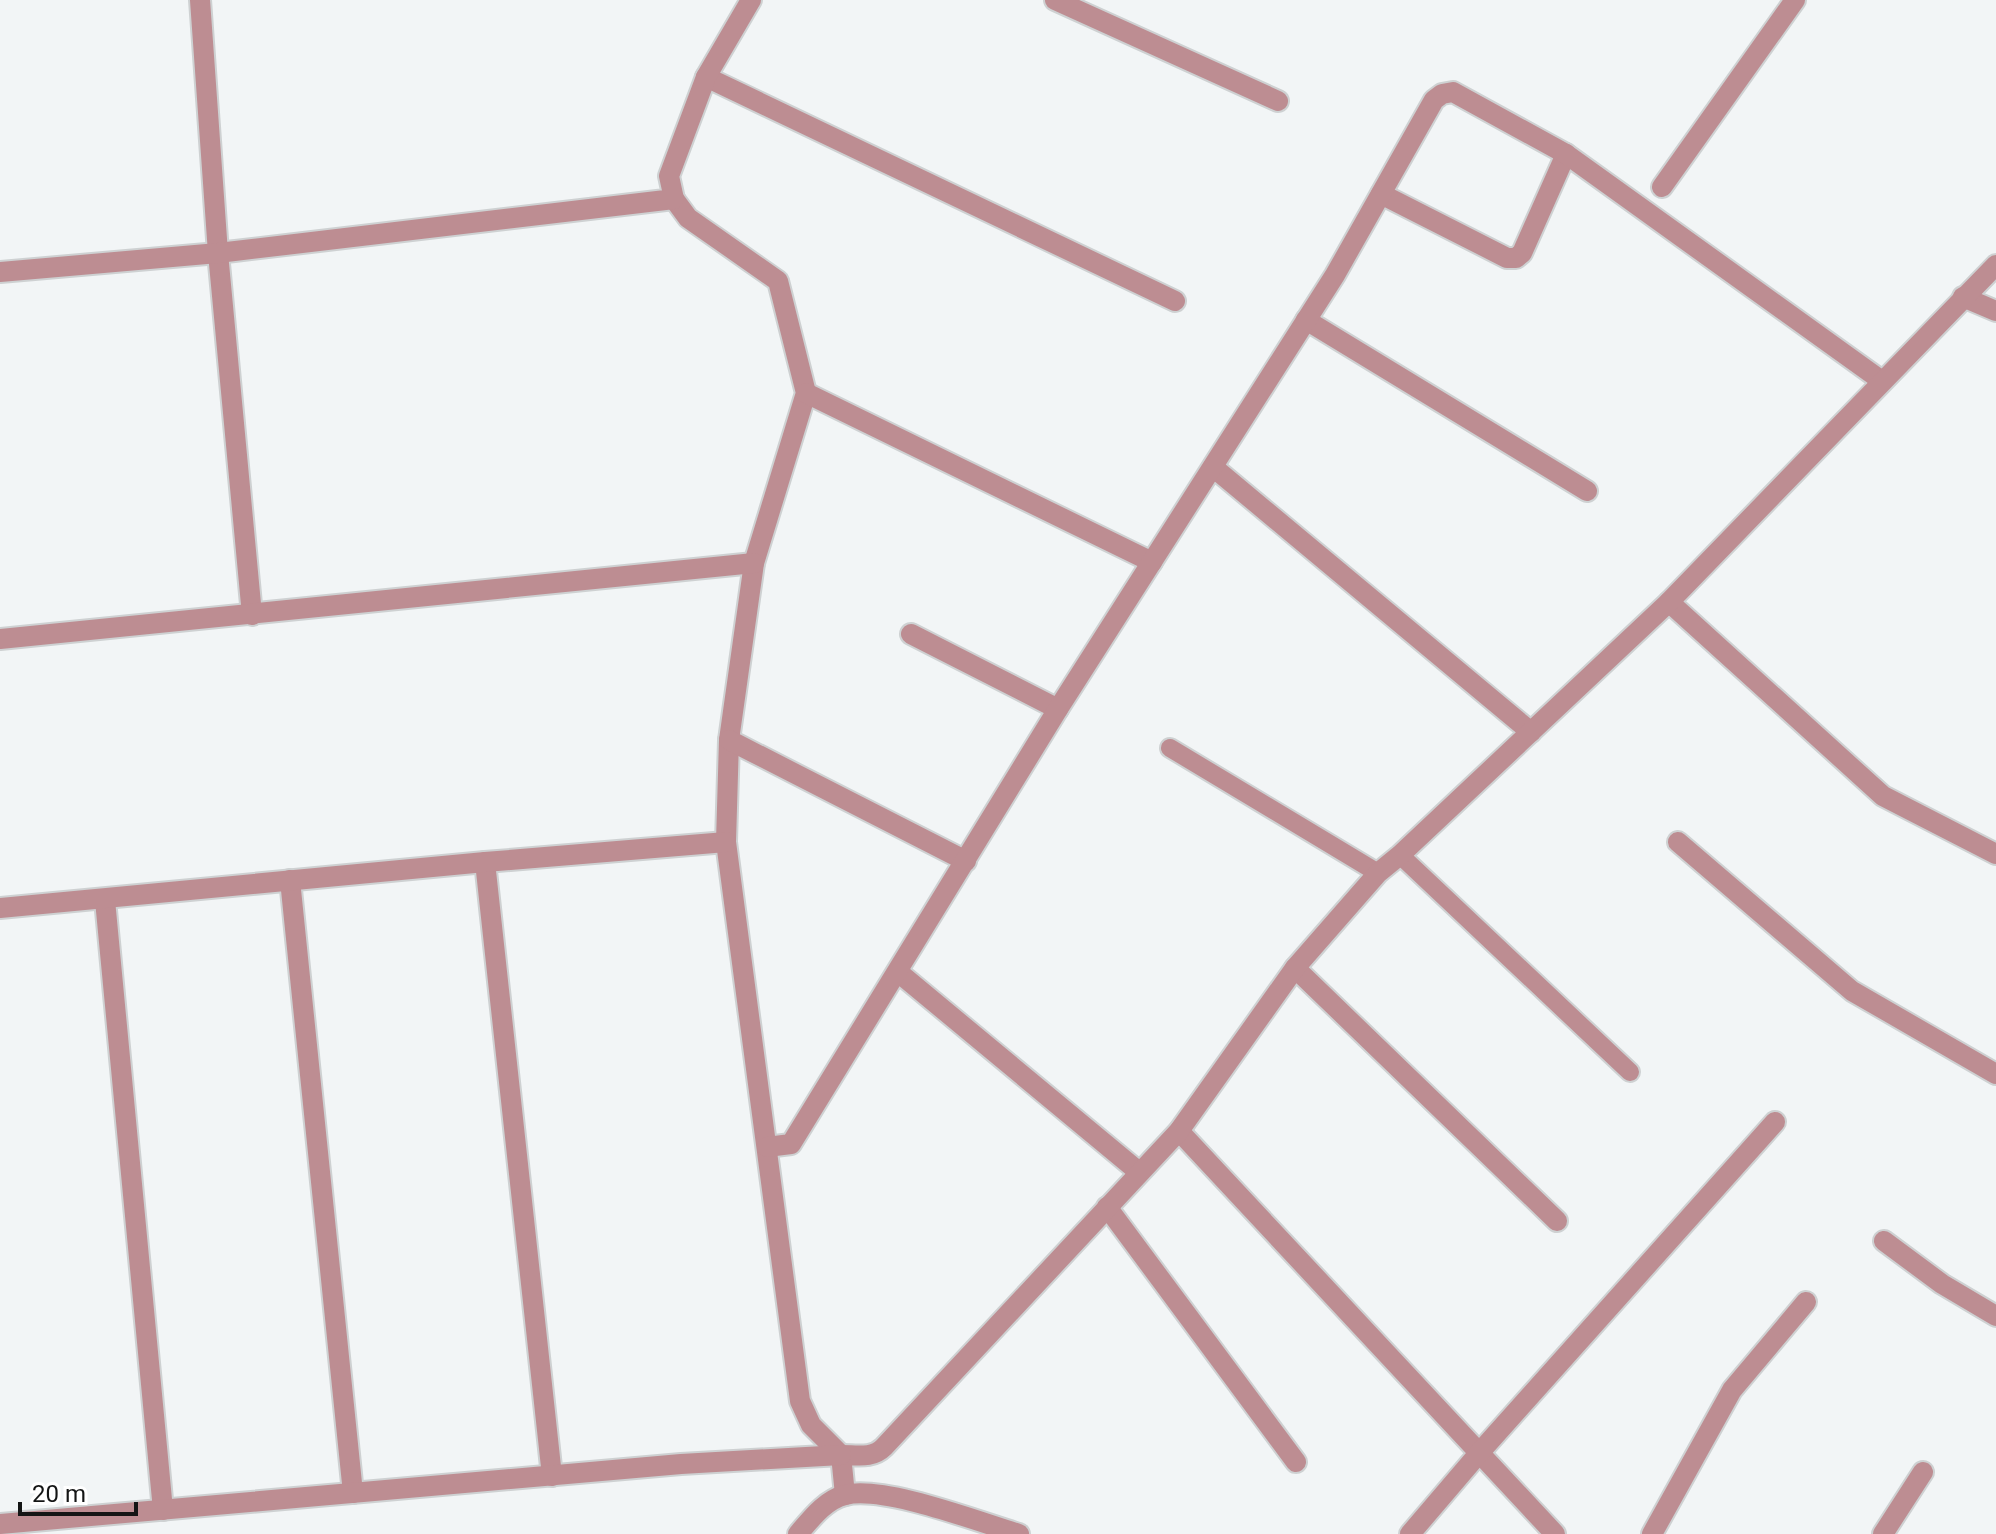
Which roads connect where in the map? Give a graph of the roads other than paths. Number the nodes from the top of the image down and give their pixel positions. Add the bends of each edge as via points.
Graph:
1 (200, 0) edge
2 (751, 0) edge
3 (1055, 0) edge
4 (1795, 0) edge
5 (706, 77) junction
6 (1278, 101) dead end
7 (1566, 154) junction
8 (1662, 187) dead end
9 (1381, 194) junction
10 (674, 199) junction
11 (218, 253) junction
12 (1996, 265) edge
13 (0, 272) edge
14 (1963, 297) junction
15 (1175, 301) dead end
16 (1996, 311) edge
17 (1306, 320) junction
18 (1882, 381) junction
19 (806, 393) junction
20 (1213, 467) junction
21 (1587, 491) dead end
22 (1152, 562) junction
23 (754, 563) junction
24 (1669, 602) junction
25 (252, 615) junction
26 (911, 634) dead end
27 (0, 639) edge
28 (1058, 709) junction
29 (1531, 732) junction
30 (729, 740) junction
31 (1170, 748) dead end
32 (726, 842) junction
33 (1678, 842) dead end
34 (1996, 854) edge
35 (1400, 855) junction
36 (966, 861) junction
37 (485, 862) junction
38 (1378, 873) junction
39 (290, 880) junction
40 (105, 900) junction
41 (0, 908) edge
42 (1295, 968) junction
43 (898, 972) junction
44 (1630, 1072) dead end
45 (1996, 1074) edge
46 (1775, 1122) dead end
47 (1179, 1131) junction
48 (767, 1147) junction
49 (1139, 1172) junction
50 (1107, 1207) junction
51 (1557, 1221) dead end
52 (1884, 1241) dead end
53 (1806, 1302) dead end
54 (1996, 1316) edge
55 (1480, 1452) junction
56 (841, 1455) junction
57 (1296, 1462) dead end
58 (1923, 1472) dead end
59 (552, 1476) junction
60 (353, 1493) junction
61 (845, 1495) junction
62 (163, 1510) junction
63 (0, 1524) edge
64 (798, 1534) edge
65 (1019, 1534) edge
66 (1410, 1534) edge
67 (1555, 1534) edge
68 (1652, 1534) edge
69 (1883, 1534) edge

1 - 11 street
2 - 5 street
3 - 6 street
4 - 8 street
5 - 10 street via 669,176
5 - 15 street
7 - 9 street via 1453,92 1442,94
7 - 9 street via 1516,258
7 - 18 street
9 - 17 street
10 - 11 street
10 - 19 street via 688,218 778,281
11 - 13 street
11 - 25 street
12 - 14 street
14 - 16 street
14 - 18 street
17 - 20 street
17 - 21 street
18 - 24 street
19 - 22 street
19 - 23 street
20 - 22 street
20 - 29 street
22 - 28 street
23 - 25 street
23 - 30 street
24 - 29 street
24 - 34 street via 1883,796
25 - 27 street
26 - 28 street
28 - 36 street
29 - 35 street
30 - 32 street
30 - 36 street
31 - 38 lane
32 - 37 street
32 - 48 street
33 - 45 street via 1852,991
35 - 38 street
35 - 44 lane
36 - 43 street
37 - 39 street
37 - 59 street
38 - 42 street
39 - 40 street
39 - 60 street
40 - 41 street
40 - 62 street
42 - 47 street
42 - 51 street
43 - 48 street via 791,1144
43 - 49 street
46 - 55 street
47 - 49 street
47 - 55 street
48 - 56 street via 800,1401 811,1425
49 - 50 street
50 - 56 street via 878,1453
50 - 57 street
52 - 54 street
53 - 68 street via 1732,1390
55 - 66 street
55 - 67 street
56 - 59 street
56 - 61 street
58 - 69 street
59 - 60 street
60 - 62 street
61 - 64 street via 818,1511
61 - 65 street via 892,1496
62 - 63 street

